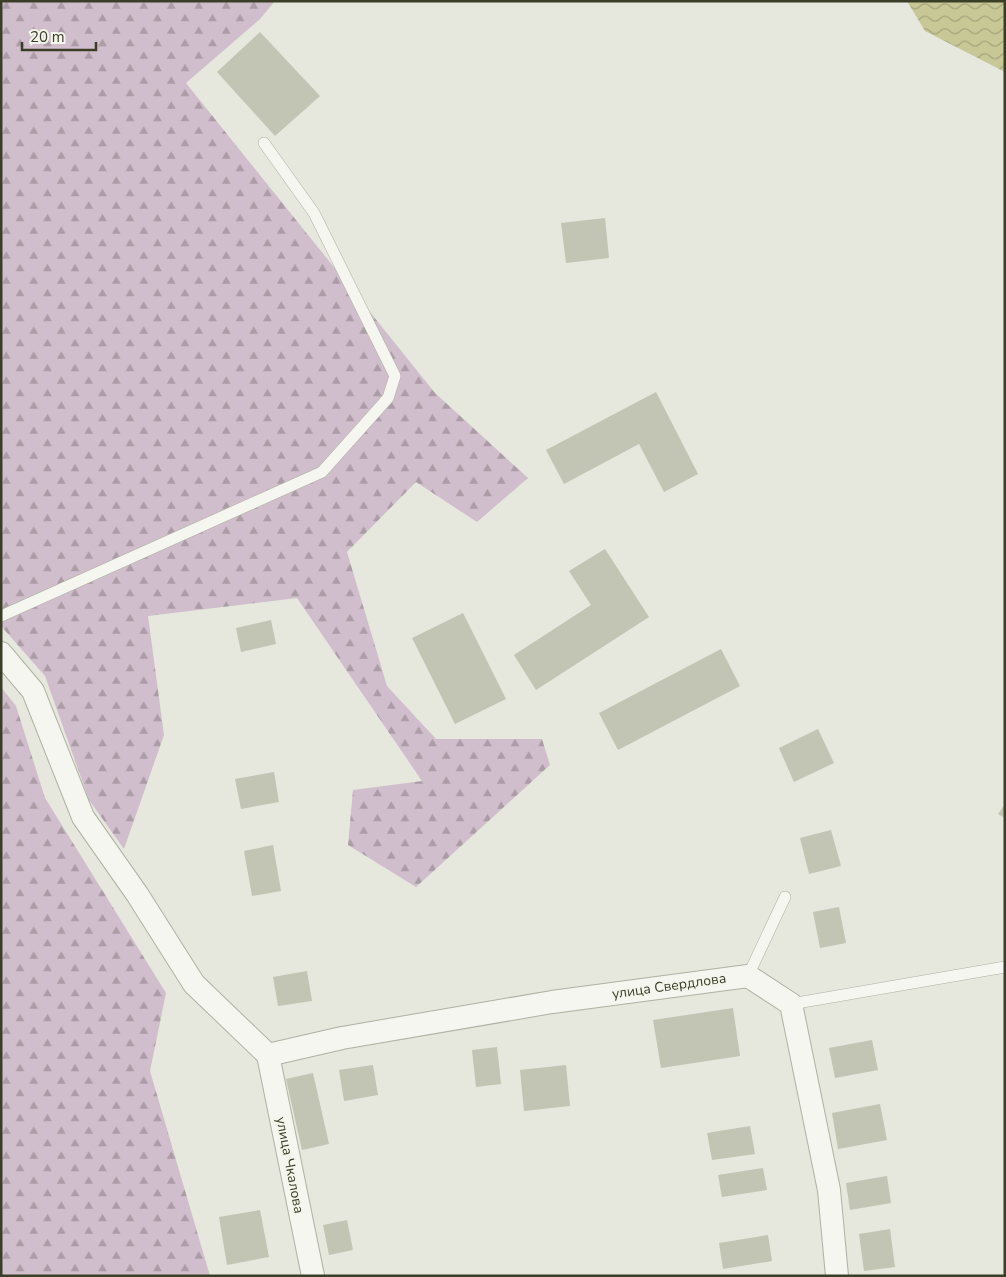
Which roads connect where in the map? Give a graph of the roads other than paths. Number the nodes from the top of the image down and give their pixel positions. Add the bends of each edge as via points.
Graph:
1 (264, 143) dead end
2 (1, 616) edge
3 (1, 653) edge
4 (785, 897) dead end
5 (1005, 967) edge
6 (748, 976) junction
7 (791, 1004) junction
8 (268, 1054) junction
9 (313, 1276) edge
10 (837, 1276) edge

1 - 2 lane via 314,213 395,376 388,398 322,472
3 - 8 street via 33,691 83,817 194,984
4 - 6 lane
5 - 7 lane
6 - 7 street
6 - 8 street, улица Свердлова via 552,1002
7 - 10 street via 829,1190
8 - 9 street, улица Чкалова

